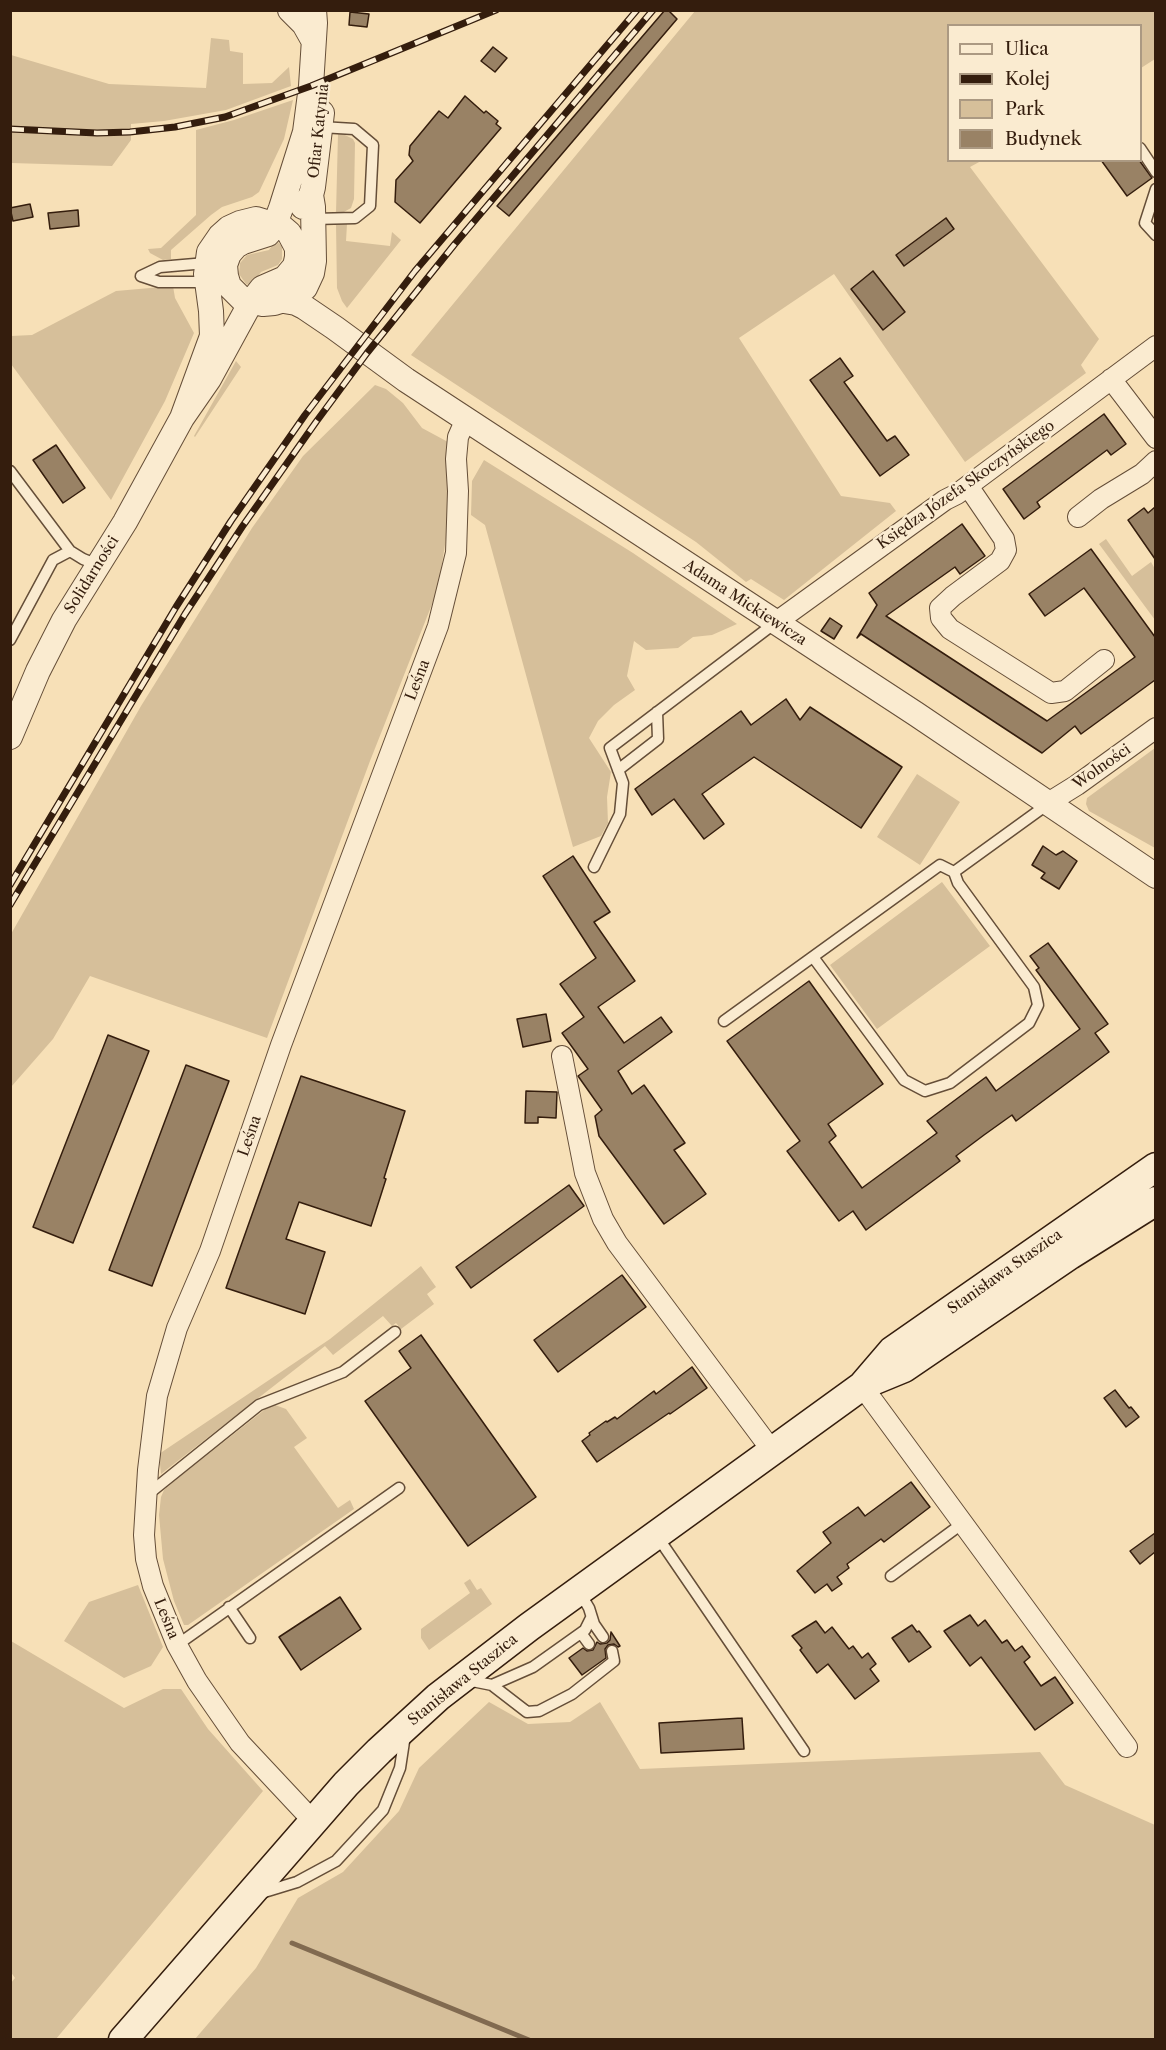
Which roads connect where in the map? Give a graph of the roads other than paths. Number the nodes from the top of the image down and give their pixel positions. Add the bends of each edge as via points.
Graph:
1 (290, 10) edge
2 (314, 10) edge
3 (330, 10) edge
4 (313, 40) junction
5 (321, 127) junction
6 (1142, 151) edge
7 (1155, 172) edge
8 (1155, 189) edge
9 (312, 207) junction
10 (275, 224) junction
11 (1155, 235) edge
12 (297, 250) junction
13 (214, 276) junction
14 (309, 281) junction
15 (284, 301) junction
16 (251, 302) junction
17 (335, 328) junction
18 (1155, 346) edge
19 (1111, 379) junction
20 (182, 418) junction
21 (466, 419) junction
22 (1155, 438) edge
23 (1155, 461) edge
24 (10, 471) edge
25 (968, 486) junction
26 (1078, 517) dead end
27 (70, 551) junction
28 (98, 565) junction
29 (775, 622) junction
30 (10, 640) edge
31 (1104, 660) dead end
32 (657, 712) junction
33 (13, 724) edge
34 (1155, 729) edge
35 (618, 770) junction
36 (1048, 803) junction
37 (594, 867) dead end
38 (954, 872) junction
39 (1155, 876) edge
40 (813, 957) junction
41 (724, 1021) dead end
42 (562, 1056) dead end
43 (1155, 1167) edge
44 (1155, 1201) edge
45 (395, 1332) dead end
46 (862, 1386) junction
47 (773, 1452) junction
48 (399, 1488) dead end
49 (147, 1495) junction
50 (963, 1523) junction
51 (657, 1536) junction
52 (891, 1576) dead end
53 (579, 1592) junction
54 (229, 1607) junction
55 (591, 1618) junction
56 (581, 1633) junction
57 (603, 1637) dead end
58 (250, 1638) dead end
59 (589, 1644) dead end
60 (177, 1645) junction
61 (612, 1651) dead end
62 (461, 1678) junction
63 (492, 1685) junction
64 (407, 1725) junction
65 (1127, 1747) dead end
66 (804, 1751) dead end
67 (312, 1821) junction
68 (246, 1897) junction
69 (123, 2040) edge

1 - 4 street
2 - 4 street, Ofiar Katynia
3 - 5 street, Ofiar Katynia
4 - 10 street, Ofiar Katynia via 305,132
5 - 9 street, Ofiar Katynia
5 - 9 lane via 354,129 373,145 370,206 355,218
6 - 7 lane
8 - 11 lane via 1145,223
9 - 12 street, Ofiar Katynia via 303,207
9 - 14 street via 314,261
10 - 12 street via 289,233
10 - 13 street, Solidarności via 268,234 236,246
12 - 14 street, Adama Mickiewicza
12 - 16 street via 291,273 262,288
13 - 13 lane via 160,267 141,276 159,282
13 - 16 street
13 - 20 street, Solidarności via 212,336
14 - 15 street via 300,293
14 - 17 street, Adama Mickiewicza
15 - 16 street
15 - 17 street, Adama Mickiewicza via 304,307
16 - 20 street, Solidarności via 209,379
17 - 21 street, Adama Mickiewicza
18 - 19 street, Księdza Józefa Skoczyńskiego
19 - 22 street
19 - 25 street, Księdza Józefa Skoczyńskiego
20 - 28 street, Solidarności
21 - 29 street, Adama Mickiewicza
21 - 49 street, Leśna via 458,437 456,459 456,553 442,615 281,1045 210,1251 177,1328 157,1396
23 - 26 street
24 - 27 lane
25 - 29 street, Księdza Józefa Skoczyńskiego
25 - 31 street via 1004,539 1006,550 1000,561 940,608 940,618 950,629 1051,693 1065,691
27 - 28 lane
27 - 30 lane via 53,560
28 - 33 street, Solidarności via 50,646
29 - 32 lane
29 - 36 street, Adama Mickiewicza
32 - 35 lane via 657,739
32 - 35 lane via 610,748
34 - 36 street, Wolności
35 - 37 lane via 623,783 620,814
36 - 38 lane
36 - 39 street, Adama Mickiewicza
38 - 40 lane via 940,865
38 - 40 lane via 1034,987 1038,1005 1029,1023 950,1083 925,1091 904,1080
40 - 41 lane
42 - 47 street via 585,1173 603,1219
43 - 46 main road, Stanisława Staszica via 892,1351
44 - 46 main road, Stanisława Staszica via 904,1368
45 - 49 lane via 343,1372 259,1405
46 - 47 main road, Stanisława Staszica
46 - 50 street
47 - 51 main road, Stanisława Staszica
48 - 54 lane
49 - 60 street, Leśna via 146,1559
50 - 52 lane
50 - 65 street
51 - 53 main road, Stanisława Staszica
51 - 66 lane
53 - 55 lane
53 - 62 main road, Stanisława Staszica
54 - 58 lane
54 - 60 lane
55 - 56 lane
55 - 57 lane
56 - 59 lane
56 - 63 lane via 533,1667
60 - 67 street, Leśna via 240,1743
61 - 63 lane via 614,1661 603,1665 572,1694 539,1712 527,1712
62 - 63 lane
62 - 64 main road, Stanisława Staszica
64 - 67 main road, Stanisława Staszica
64 - 68 lane via 400,1768 383,1810 336,1860 297,1882
67 - 68 main road, Stanisława Staszica
68 - 69 main road, Stanisława Staszica

